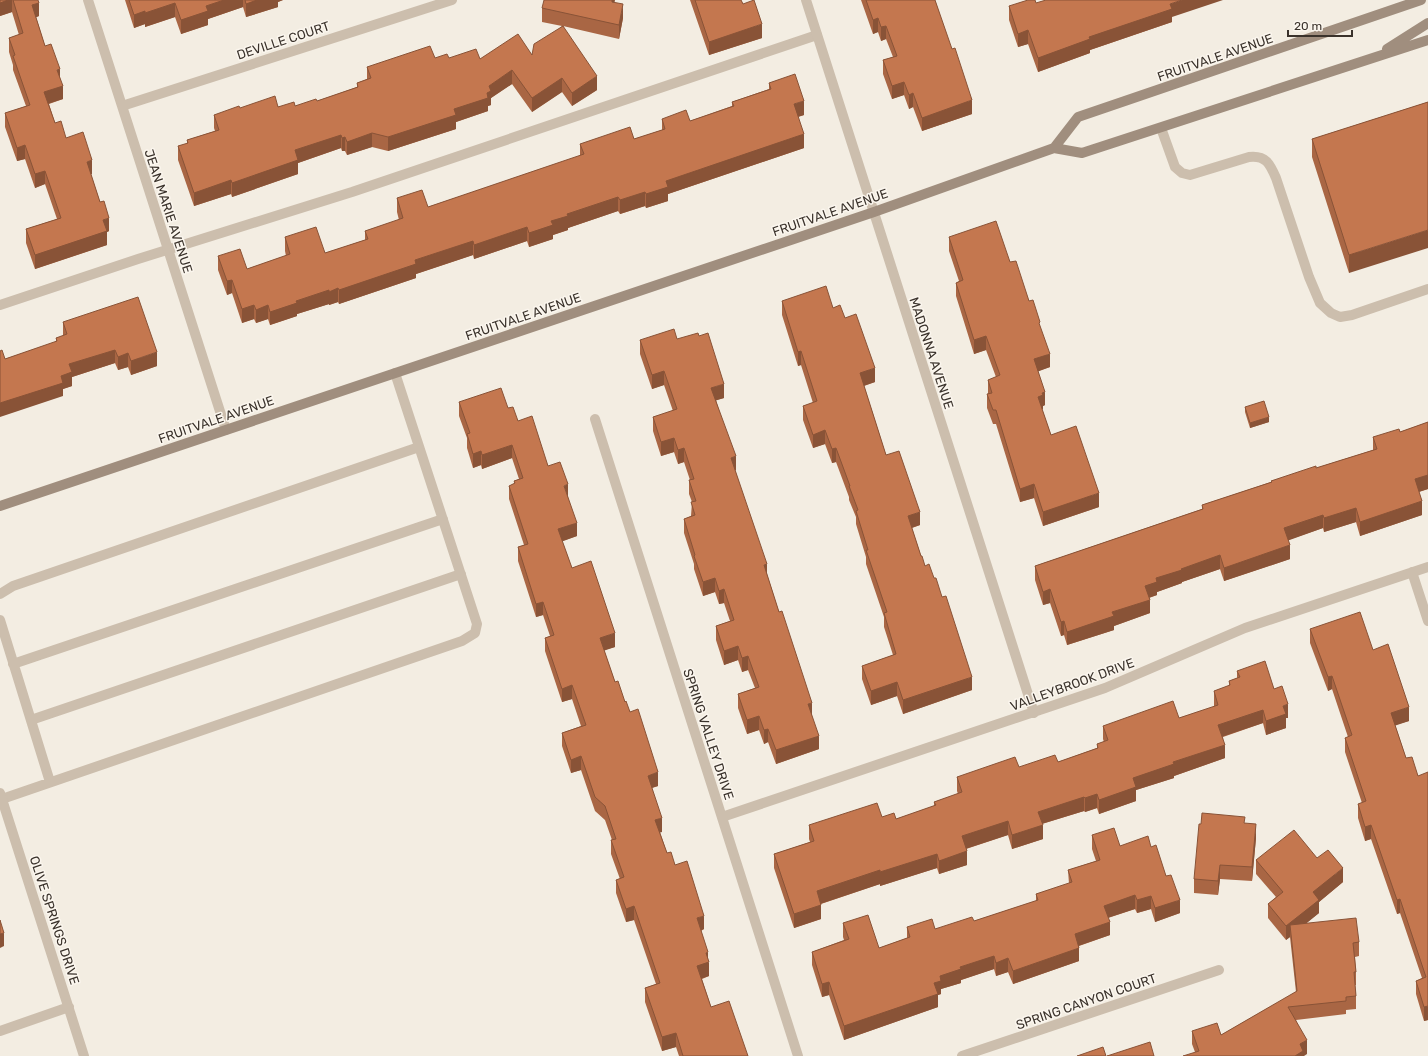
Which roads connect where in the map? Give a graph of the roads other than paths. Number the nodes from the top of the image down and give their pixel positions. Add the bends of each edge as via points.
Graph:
1 (88, 0) edge
2 (452, 0) edge
3 (806, 0) edge
4 (1421, 0) edge
5 (1428, 23) edge
6 (817, 35) junction
7 (1428, 40) edge
8 (1370, 59) junction
9 (122, 106) junction
10 (1161, 128) junction
11 (1054, 148) junction
12 (874, 212) junction
13 (168, 250) junction
14 (1428, 289) edge
15 (0, 305) edge
16 (395, 373) junction
17 (595, 419) dead end
18 (226, 430) junction
19 (419, 447) junction
20 (0, 506) edge
21 (442, 519) junction
22 (1428, 567) edge
23 (1412, 572) junction
24 (461, 574) junction
25 (0, 594) edge
26 (0, 620) edge
27 (1428, 621) edge
28 (13, 664) junction
29 (1034, 713) junction
30 (31, 720) junction
31 (50, 782) junction
32 (1, 796) edge
33 (722, 817) junction
34 (1219, 970) dead end
35 (69, 1007) junction
36 (0, 1030) edge
37 (84, 1056) edge
38 (798, 1056) edge
39 (962, 1056) edge

1 - 9 street, JEAN MARIE AVENUE
2 - 9 street, DEVILLE COURT
3 - 6 street, MADONNA AVENUE
4 - 11 main road, FRUITVALE AVENUE via 1078,117
5 - 8 main road
6 - 12 street, MADONNA AVENUE
6 - 13 street via 352,192
7 - 8 main road, FRUITVALE AVENUE
8 - 10 main road, FRUITVALE AVENUE
9 - 13 street, JEAN MARIE AVENUE
10 - 11 main road, FRUITVALE AVENUE via 1082,153
10 - 14 street via 1175,167 1182,173 1190,175 1256,156 1270,164 1320,303 1331,314 1340,317 1352,315
11 - 12 main road, FRUITVALE AVENUE
12 - 16 main road, FRUITVALE AVENUE
12 - 29 street, MADONNA AVENUE
13 - 15 street
13 - 18 street, JEAN MARIE AVENUE
16 - 18 main road, FRUITVALE AVENUE
16 - 19 street
17 - 33 street, SPRING VALLEY DRIVE
18 - 20 main road, FRUITVALE AVENUE
19 - 21 street
19 - 25 street via 13,586
21 - 24 street
21 - 28 street
22 - 23 street, VALLEYBROOK DRIVE
23 - 27 street
23 - 29 street, VALLEYBROOK DRIVE via 1245,628 1104,688
24 - 30 street
24 - 31 street via 477,624 475,633 462,641
26 - 28 street
28 - 30 street
29 - 33 street, VALLEYBROOK DRIVE
30 - 31 street
31 - 32 street
32 - 35 street, OLIVE SPRINGS DRIVE
33 - 38 street, SPRING VALLEY DRIVE
34 - 39 street, SPRING CANYON COURT
35 - 36 street
35 - 37 street, OLIVE SPRINGS DRIVE

